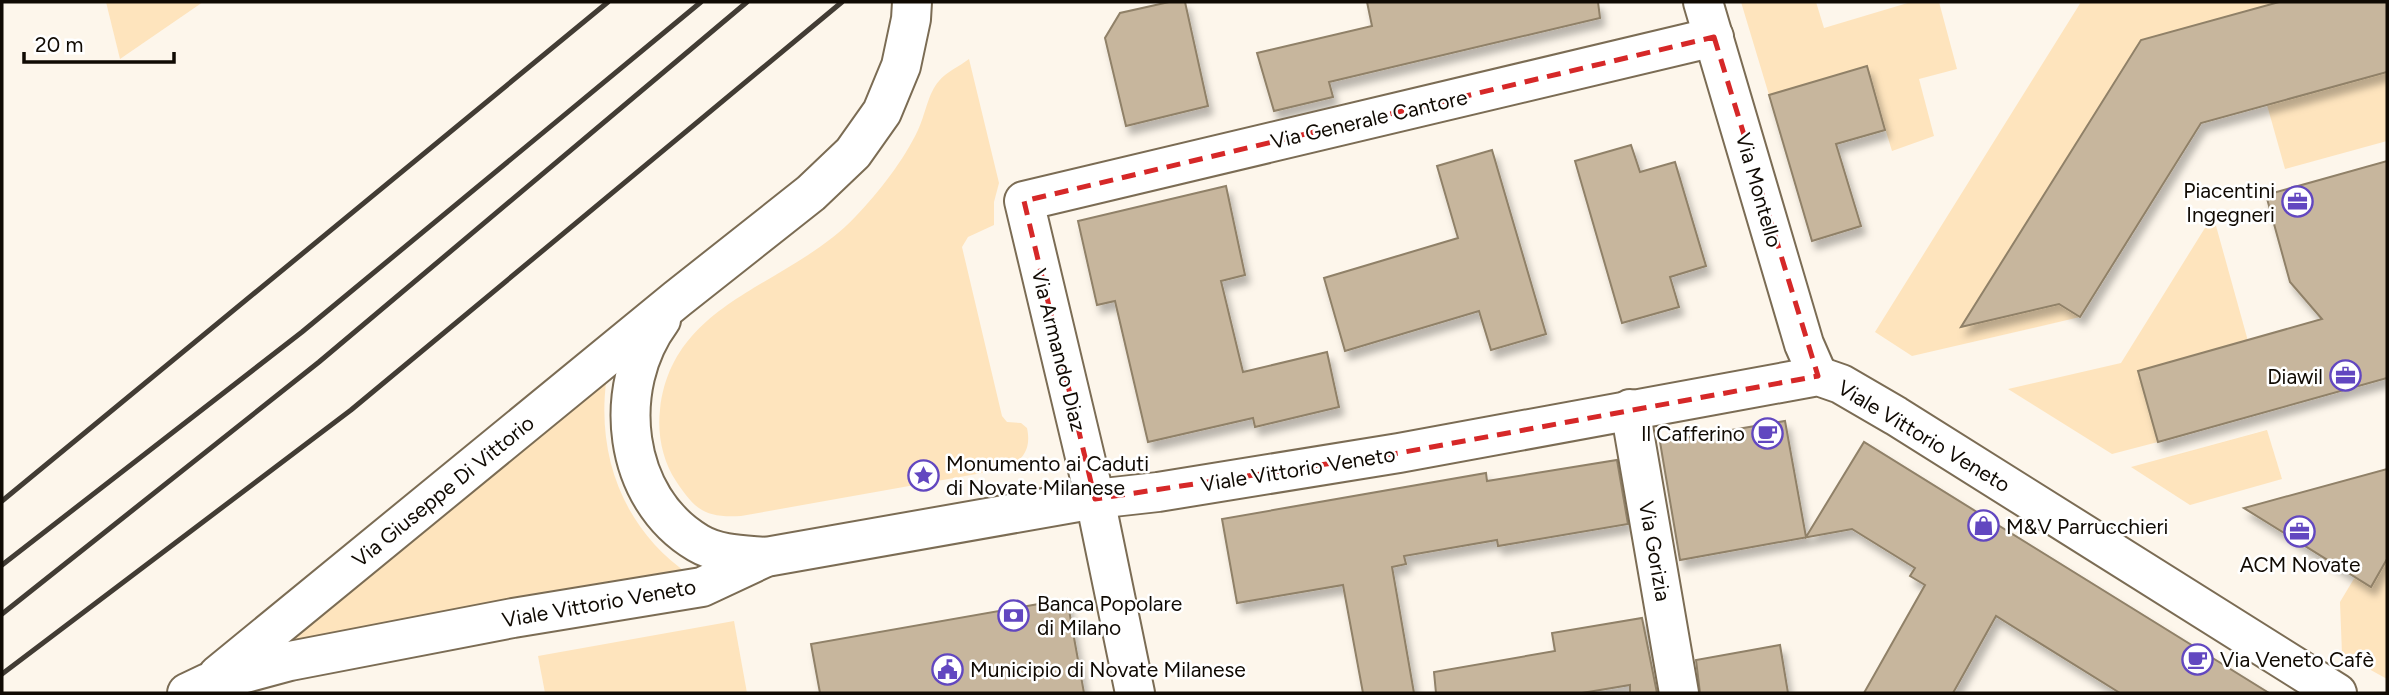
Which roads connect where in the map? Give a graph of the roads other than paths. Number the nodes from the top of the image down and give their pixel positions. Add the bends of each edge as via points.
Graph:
1 (912, 2) edge
2 (1709, 20) edge
3 (1024, 201) joint
4 (677, 299) junction
5 (1818, 376) junction
6 (1630, 409) junction
7 (1095, 499) junction
8 (766, 557) junction
9 (198, 688) edge
10 (1135, 693) edge
11 (1679, 693) edge
12 (2337, 693) edge

1 - 4 street, Via Giuseppe Di Vittorio via 901,66 882,113 853,153 811,193
2 - 3 street, Via Generale Cantore
2 - 5 street, Via Montello via 1804,344
3 - 7 street, Via Armando Diaz
4 - 8 street, Via Giuseppe Di Vittorio via 653,331 635,372 630,423 635,458 660,507 698,543
4 - 9 street, Via Giuseppe Di Vittorio
5 - 6 street, Viale Vittorio Veneto
5 - 12 street, Viale Vittorio Veneto via 1896,416
6 - 7 street, Viale Vittorio Veneto via 1386,455
6 - 11 street, Via Gorizia
7 - 8 street, Viale Vittorio Veneto
7 - 10 street, Via Armando Diaz
8 - 9 street, Viale Vittorio Veneto via 702,587 290,661

